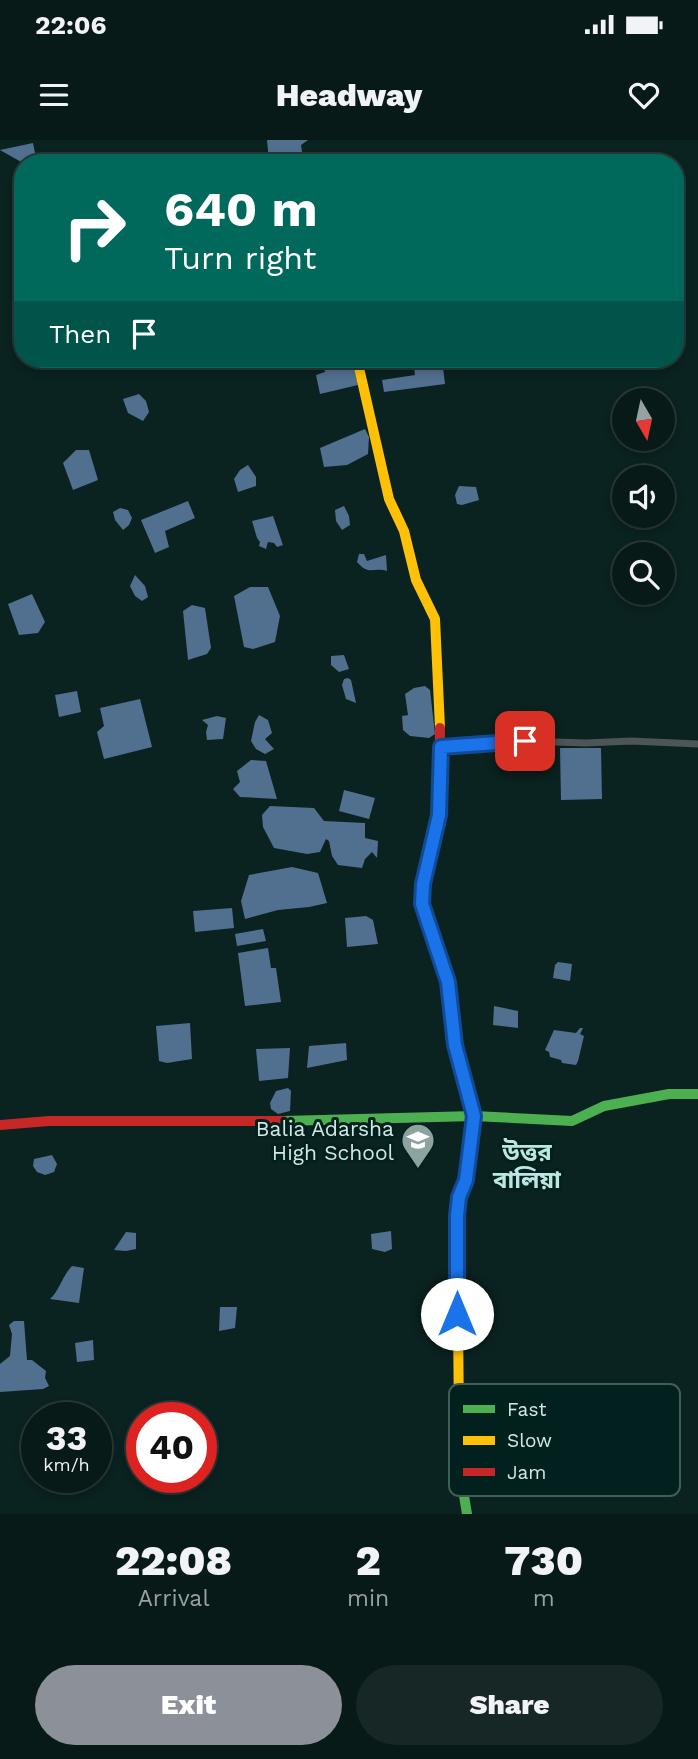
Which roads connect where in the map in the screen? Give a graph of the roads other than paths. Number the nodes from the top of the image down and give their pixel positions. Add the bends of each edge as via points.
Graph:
1 (359, 368) edge
2 (698, 744) edge
3 (441, 747) junction
4 (698, 1094) edge
5 (474, 1116) junction
6 (0, 1125) edge
7 (458, 1384) edge
8 (464, 1496) edge
9 (467, 1514) edge

1 - 3 street via 389,499 404,531 416,580 435,619
2 - 3 street via 525,741
3 - 5 street via 439,815 422,904 448,982 455,1045
4 - 5 street via 669,1094 604,1106 572,1122
5 - 6 street
5 - 7 street via 457,1216
8 - 9 street

